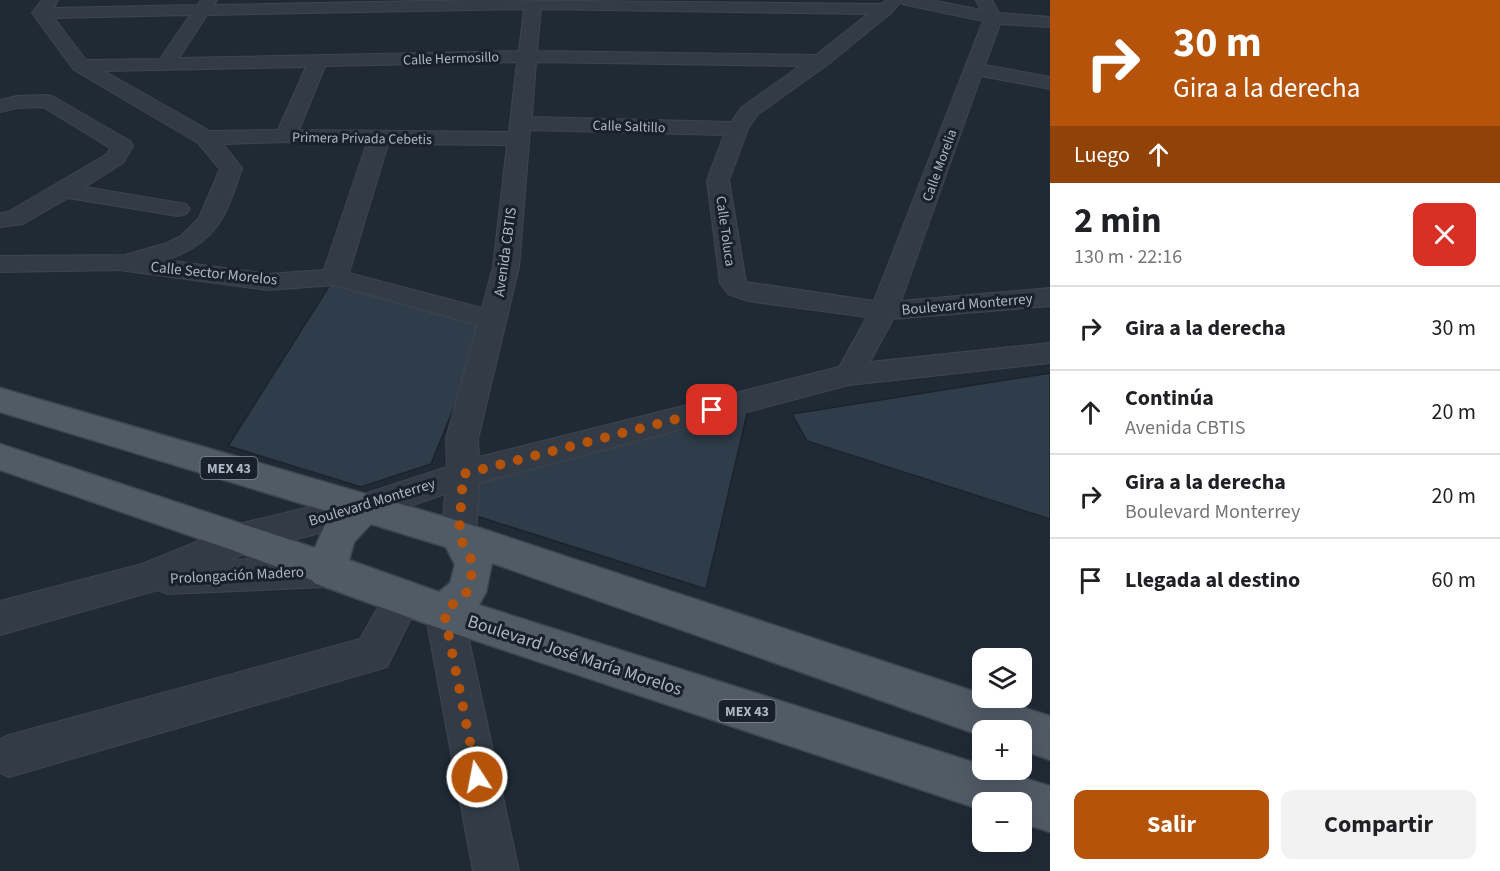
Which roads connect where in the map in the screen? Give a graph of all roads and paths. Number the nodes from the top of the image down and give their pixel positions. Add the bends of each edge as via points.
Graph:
1 (908, 0) edge
2 (532, 2) edge
3 (741, 4) edge
4 (893, 4) edge
5 (205, 5) edge
6 (46, 7) edge
7 (989, 9) edge
8 (1050, 22) edge
9 (527, 56) junction
10 (318, 61) junction
11 (820, 61) junction
12 (166, 63) junction
13 (81, 66) junction
14 (975, 69) junction
15 (1050, 83) edge
16 (0, 106) edge
17 (737, 129) junction
18 (519, 131) junction
19 (286, 136) junction
20 (206, 138) junction
21 (379, 139) junction
22 (64, 190) junction
23 (178, 209) dead end
24 (0, 220) edge
25 (200, 235) junction
26 (120, 262) junction
27 (0, 264) edge
28 (223, 276) junction
29 (335, 277) junction
30 (1050, 297) edge
31 (884, 311) junction
32 (494, 320) junction
33 (870, 337) junction
34 (1050, 353) edge
35 (915, 368) junction
36 (849, 375) junction
37 (0, 400) edge
38 (0, 458) edge
39 (463, 474) junction
40 (364, 508) junction
41 (459, 536) junction
42 (243, 538) junction
43 (327, 571) junction
44 (146, 579) junction
45 (403, 598) junction
46 (444, 612) junction
47 (0, 618) edge
48 (1050, 738) edge
49 (9, 756) dead end
50 (1050, 810) edge
51 (496, 871) edge

1 - 7 street
2 - 3 street
2 - 5 street
2 - 9 street, Avenida CBTIS
3 - 4 street
4 - 11 street, Calle Toluca
5 - 6 street
5 - 12 street
6 - 13 street
7 - 8 street
7 - 14 street, Calle Morelia
9 - 10 street, Calle Hermosillo
9 - 11 street, Calle Hermosillo
9 - 18 street, Avenida CBTIS
10 - 12 street, Calle Hermosillo
10 - 19 street
11 - 17 street, Calle Toluca via 749,111
12 - 13 street, Calle Hermosillo
13 - 20 street
14 - 15 street
14 - 31 street, Calle Morelia
16 - 22 street via 47,101 122,146 115,158
17 - 18 street, Calle Saltillo
17 - 31 street, Calle Toluca via 718,180 736,288
18 - 21 street, Primera Privada Cebetis
18 - 32 street, Avenida CBTIS via 506,267
19 - 20 street, Primera Privada Cebetis
19 - 21 street, Primera Privada Cebetis
20 - 25 street via 231,168 217,210
21 - 29 street
22 - 23 street
22 - 24 street via 14,219
25 - 26 street via 164,254
25 - 28 street
26 - 27 street, Calle Sector Morelos
26 - 28 street, Calle Sector Morelos
28 - 29 street, Calle Sector Morelos via 268,282
29 - 32 street, Calle Sector Morelos
30 - 31 street, Boulevard Monterrey
31 - 33 street, Boulevard Monterrey
32 - 39 street, Avenida CBTIS via 462,439
33 - 35 street via 874,350 890,361
33 - 36 street, Boulevard Monterrey
34 - 35 street, Boulevard Monterrey
35 - 36 street, Boulevard Monterrey
36 - 39 street, Boulevard Monterrey
37 - 40 main road, MEX 43
38 - 42 main road, Boulevard José María Morelos / MEX 43
39 - 40 street, Boulevard Monterrey
39 - 41 street, Avenida CBTIS
40 - 41 main road, MEX 43
40 - 42 street, Boulevard Monterrey
40 - 43 main road via 338,535
41 - 46 main road via 474,565 467,592
41 - 48 main road, MEX 43
42 - 43 main road, Boulevard José María Morelos / MEX 43
42 - 44 street, Prolongación Madero
43 - 44 street, Prolongación Madero
43 - 45 main road, Boulevard José María Morelos / MEX 43
44 - 47 street, Prolongación Madero
45 - 46 main road, Boulevard José María Morelos / MEX 43
45 - 49 street via 372,654
46 - 50 main road, Boulevard José María Morelos / MEX 43
46 - 51 street

